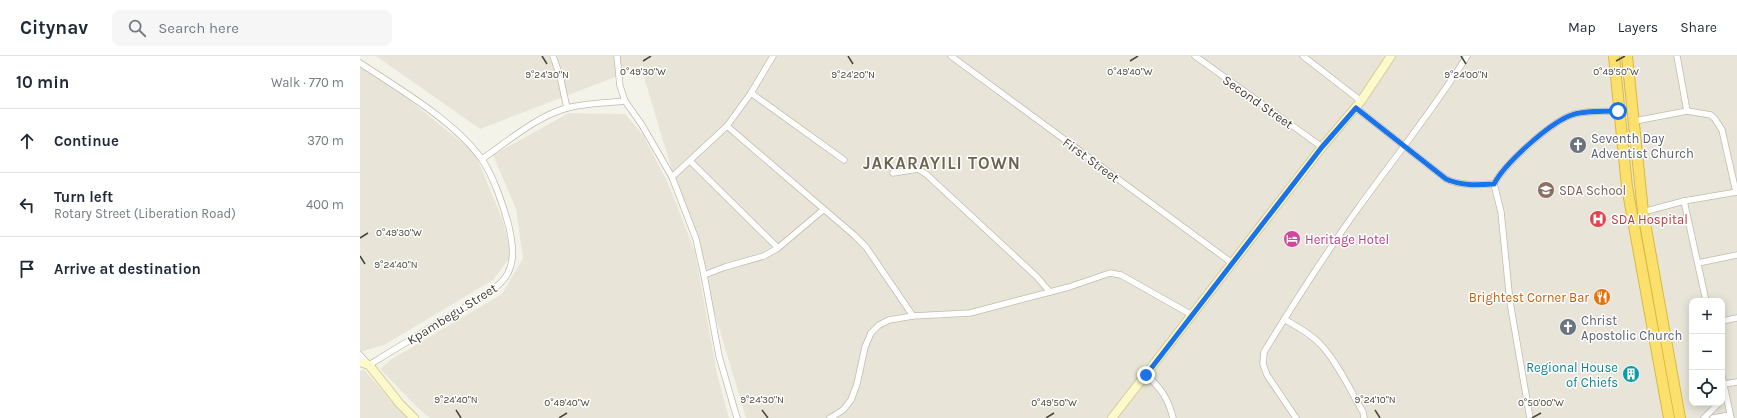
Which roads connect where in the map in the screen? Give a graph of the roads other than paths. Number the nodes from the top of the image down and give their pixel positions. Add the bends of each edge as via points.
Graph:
1 (553, 56) edge
2 (617, 56) edge
3 (773, 56) edge
4 (951, 56) edge
5 (1195, 56) edge
6 (1303, 56) edge
7 (1391, 56) edge
8 (1467, 56) edge
9 (1614, 56) edge
10 (1627, 56) edge
11 (1677, 56) edge
12 (360, 63) edge
13 (751, 93) junction
14 (625, 101) junction
15 (1361, 101) junction
16 (567, 108) junction
17 (1356, 108) junction
18 (1618, 111) junction
19 (1687, 111) junction
20 (1635, 121) junction
21 (727, 126) junction
22 (1403, 146) junction
23 (1322, 147) junction
24 (482, 159) junction
25 (844, 160) dead end
26 (690, 161) junction
27 (893, 173) dead end
28 (672, 177) junction
29 (1494, 184) junction
30 (1736, 192) edge
31 (1684, 201) junction
32 (823, 210) junction
33 (1643, 212) junction
34 (778, 248) junction
35 (1737, 254) edge
36 (1698, 263) junction
37 (1232, 264) junction
38 (704, 275) junction
39 (1050, 292) junction
40 (1705, 298) edge
41 (1192, 315) junction
42 (913, 316) junction
43 (1737, 318) edge
44 (1284, 319) junction
45 (1725, 320) edge
46 (1656, 346) junction
47 (1668, 350) junction
48 (360, 355) edge
49 (360, 362) edge
50 (369, 366) junction
51 (1146, 375) junction
52 (1737, 382) edge
53 (1725, 384) edge
54 (1725, 401) edge
55 (1716, 406) edge
56 (1730, 417) edge
57 (414, 418) edge
58 (737, 418) edge
59 (830, 418) edge
60 (1112, 418) edge
61 (1173, 418) edge
62 (1296, 418) edge
63 (1364, 418) edge
64 (1530, 418) edge
65 (1669, 418) edge
66 (1680, 418) edge
67 (1704, 418) edge
68 (1713, 418) edge

1 - 16 street
2 - 14 street via 620,86
3 - 13 street
4 - 37 street, First Street
5 - 23 street, Second Street
6 - 15 street
7 - 15 street
8 - 22 street via 1435,105
9 - 18 highway
10 - 20 highway
11 - 19 street
12 - 24 street, Kpambegu Street via 439,117
13 - 21 street
13 - 25 street
14 - 16 street
14 - 28 street
15 - 17 street
16 - 24 street via 540,119
17 - 22 street
17 - 23 street
18 - 29 street via 1584,113 1559,122 1532,142 1499,175
18 - 46 highway via 1627,187
19 - 20 street
19 - 30 street via 1711,115 1720,126
20 - 33 highway
21 - 26 street
21 - 32 street
22 - 29 street via 1455,183
22 - 44 street via 1313,272
23 - 37 street
24 - 50 street, Kpambegu Street via 507,219 513,261 510,270 499,285
26 - 28 street
26 - 34 street
27 - 39 street via 918,169 926,174
28 - 38 street via 696,239
29 - 64 street via 1501,212 1510,302
30 - 31 street
31 - 33 street
31 - 36 street
32 - 34 street
32 - 42 street via 866,247
33 - 47 highway
34 - 38 street via 764,256
35 - 36 street
36 - 40 street
37 - 41 street
38 - 58 street via 719,356
39 - 41 street via 1117,273
39 - 42 street via 970,313
41 - 51 street
42 - 59 street via 889,320 871,333 851,400 843,410
43 - 45 street
44 - 62 street via 1264,352 1263,364 1267,375
44 - 63 street via 1309,334 1322,346 1363,412
46 - 47 highway
46 - 65 highway
47 - 66 highway
48 - 50 street
49 - 50 street
50 - 57 street
51 - 60 street
51 - 61 street via 1160,388
52 - 53 street
54 - 56 street
55 - 67 street
56 - 68 street

